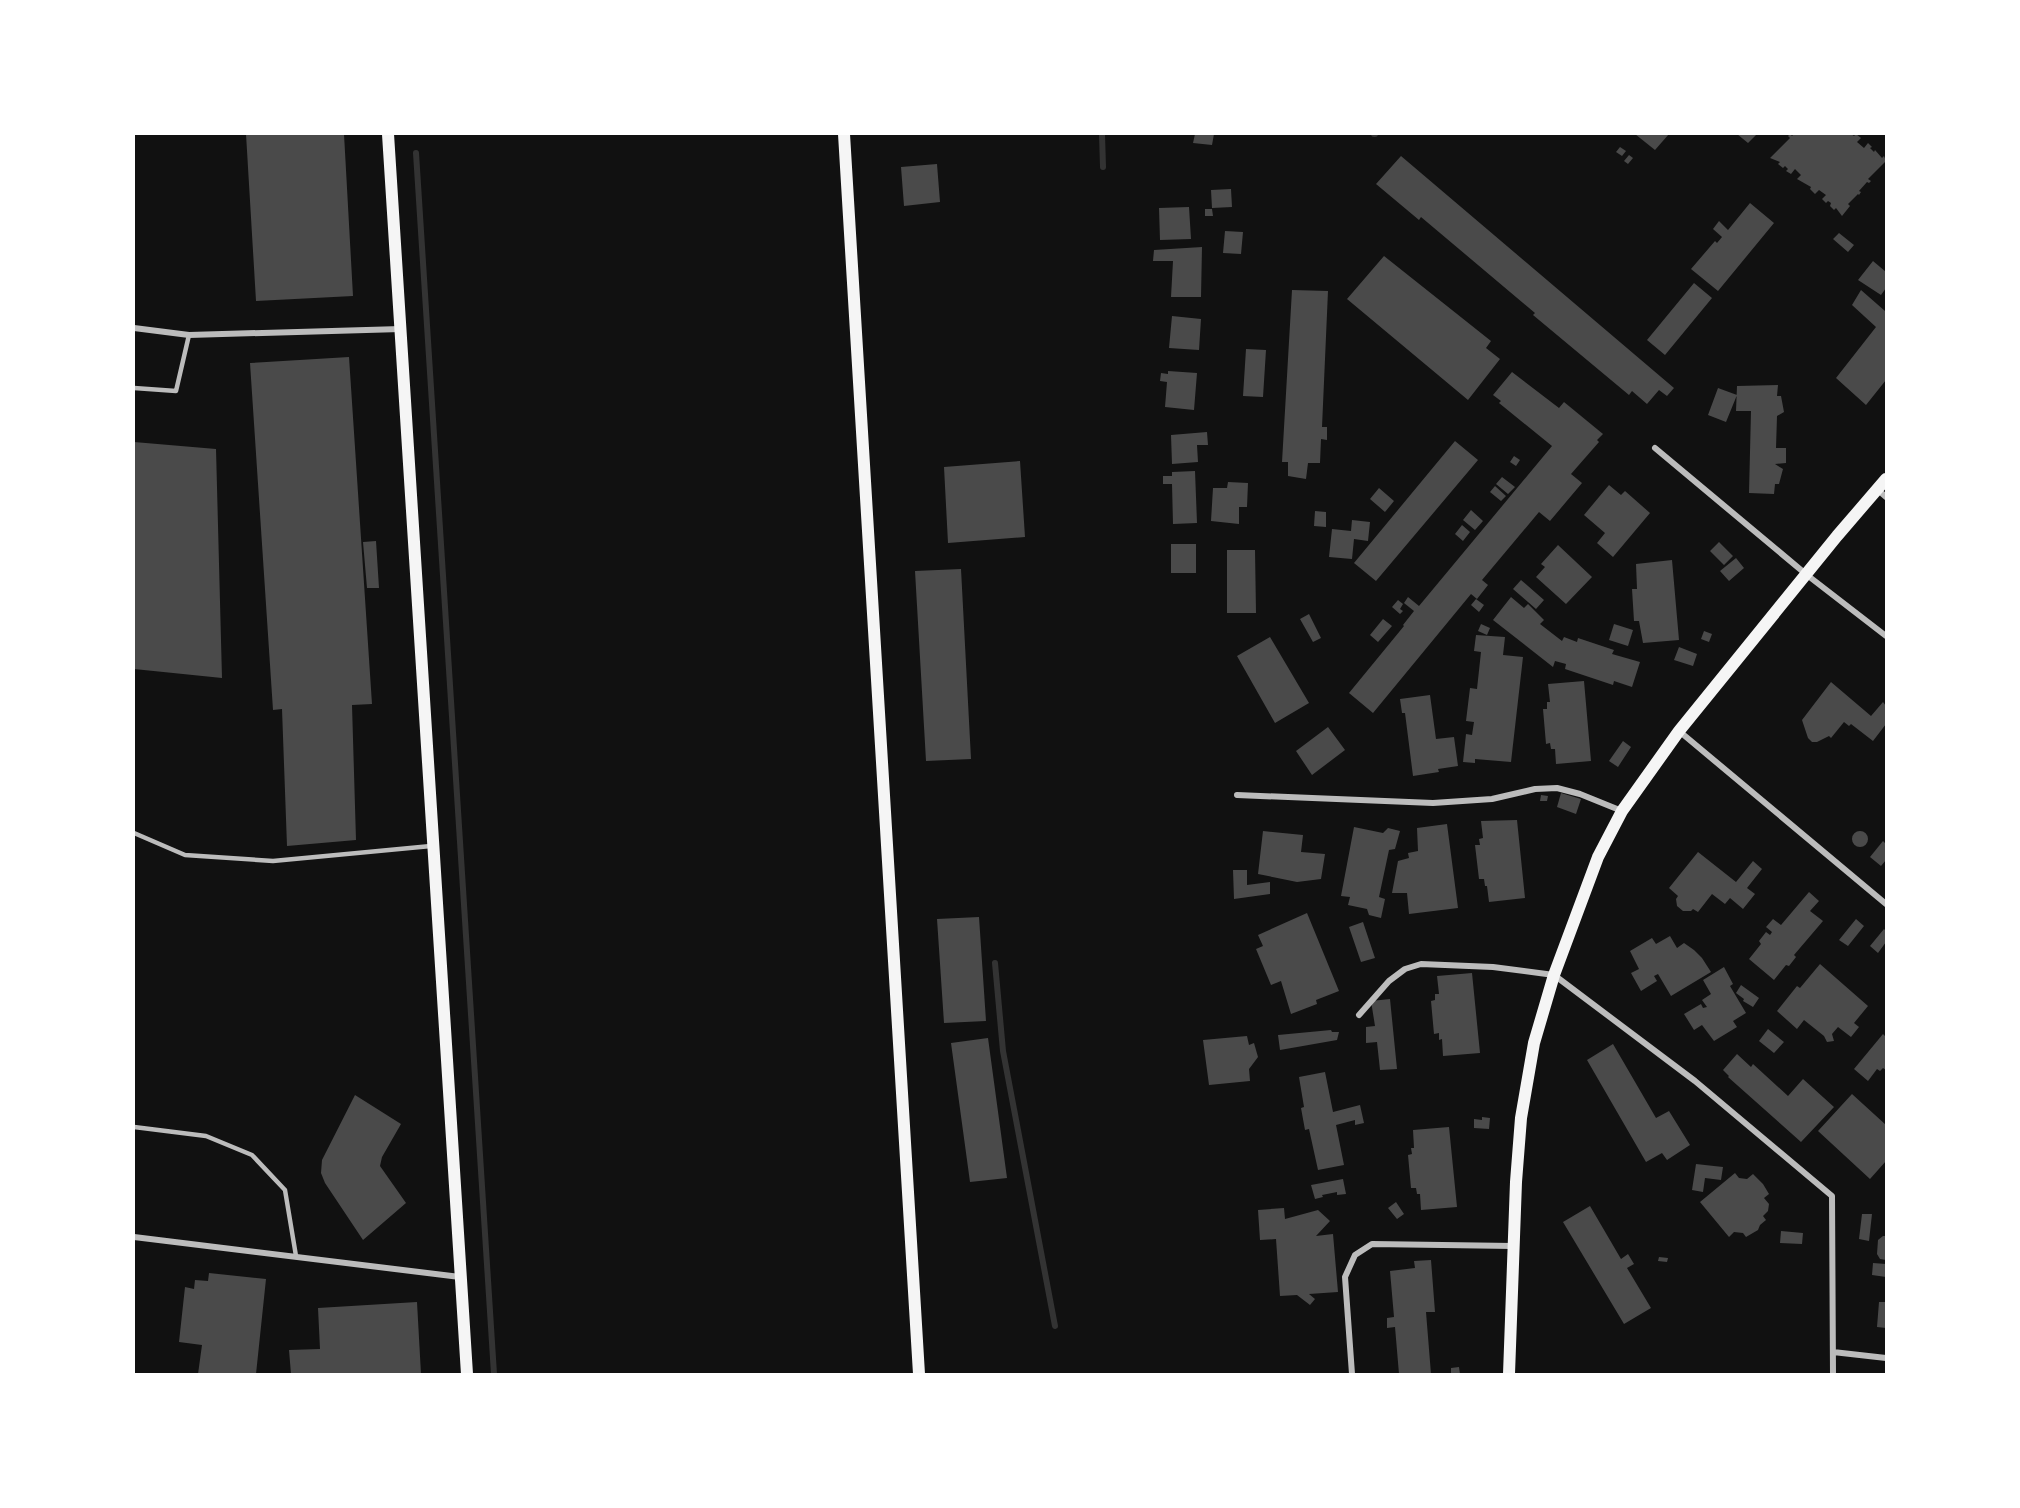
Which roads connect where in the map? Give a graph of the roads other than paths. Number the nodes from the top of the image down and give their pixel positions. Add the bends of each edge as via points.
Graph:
1 (388, 134) edge
2 (844, 134) edge
3 (134, 328) edge
4 (401, 329) junction
5 (189, 335) junction
6 (134, 388) edge
7 (1655, 448) dead end
8 (1887, 479) edge
9 (1882, 494) edge
10 (1807, 575) junction
11 (1887, 636) edge
12 (1679, 731) junction
13 (1237, 795) dead end
14 (1622, 812) junction
15 (134, 833) edge
16 (434, 846) junction
17 (1887, 904) edge
18 (1554, 975) junction
19 (1359, 1015) dead end
20 (134, 1127) edge
21 (134, 1237) edge
22 (1513, 1246) junction
23 (296, 1256) junction
24 (462, 1277) junction
25 (1833, 1352) junction
26 (1887, 1358) edge
27 (467, 1374) edge
28 (919, 1374) edge
29 (1352, 1374) edge
30 (1509, 1374) edge
31 (1833, 1374) edge

1 - 4 main road
2 - 28 main road
3 - 5 street
4 - 5 street
4 - 16 main road
5 - 6 lane via 176,391
7 - 10 street
8 - 9 main road
9 - 10 main road via 1837,536
10 - 11 street
10 - 12 main road
12 - 14 main road
12 - 17 street
13 - 14 street via 1433,803 1492,799 1557,788
14 - 18 main road via 1598,857
15 - 16 lane via 184,855 273,861
16 - 24 main road
18 - 19 street via 1421,964 1405,969 1389,981
18 - 22 main road via 1534,1043 1521,1118
18 - 25 street via 1695,1081 1832,1196
20 - 23 lane via 206,1136 252,1155 285,1190
21 - 23 street
22 - 29 street via 1372,1244 1355,1255 1345,1277
22 - 30 main road
23 - 24 street
24 - 27 main road
25 - 26 street
25 - 31 street

